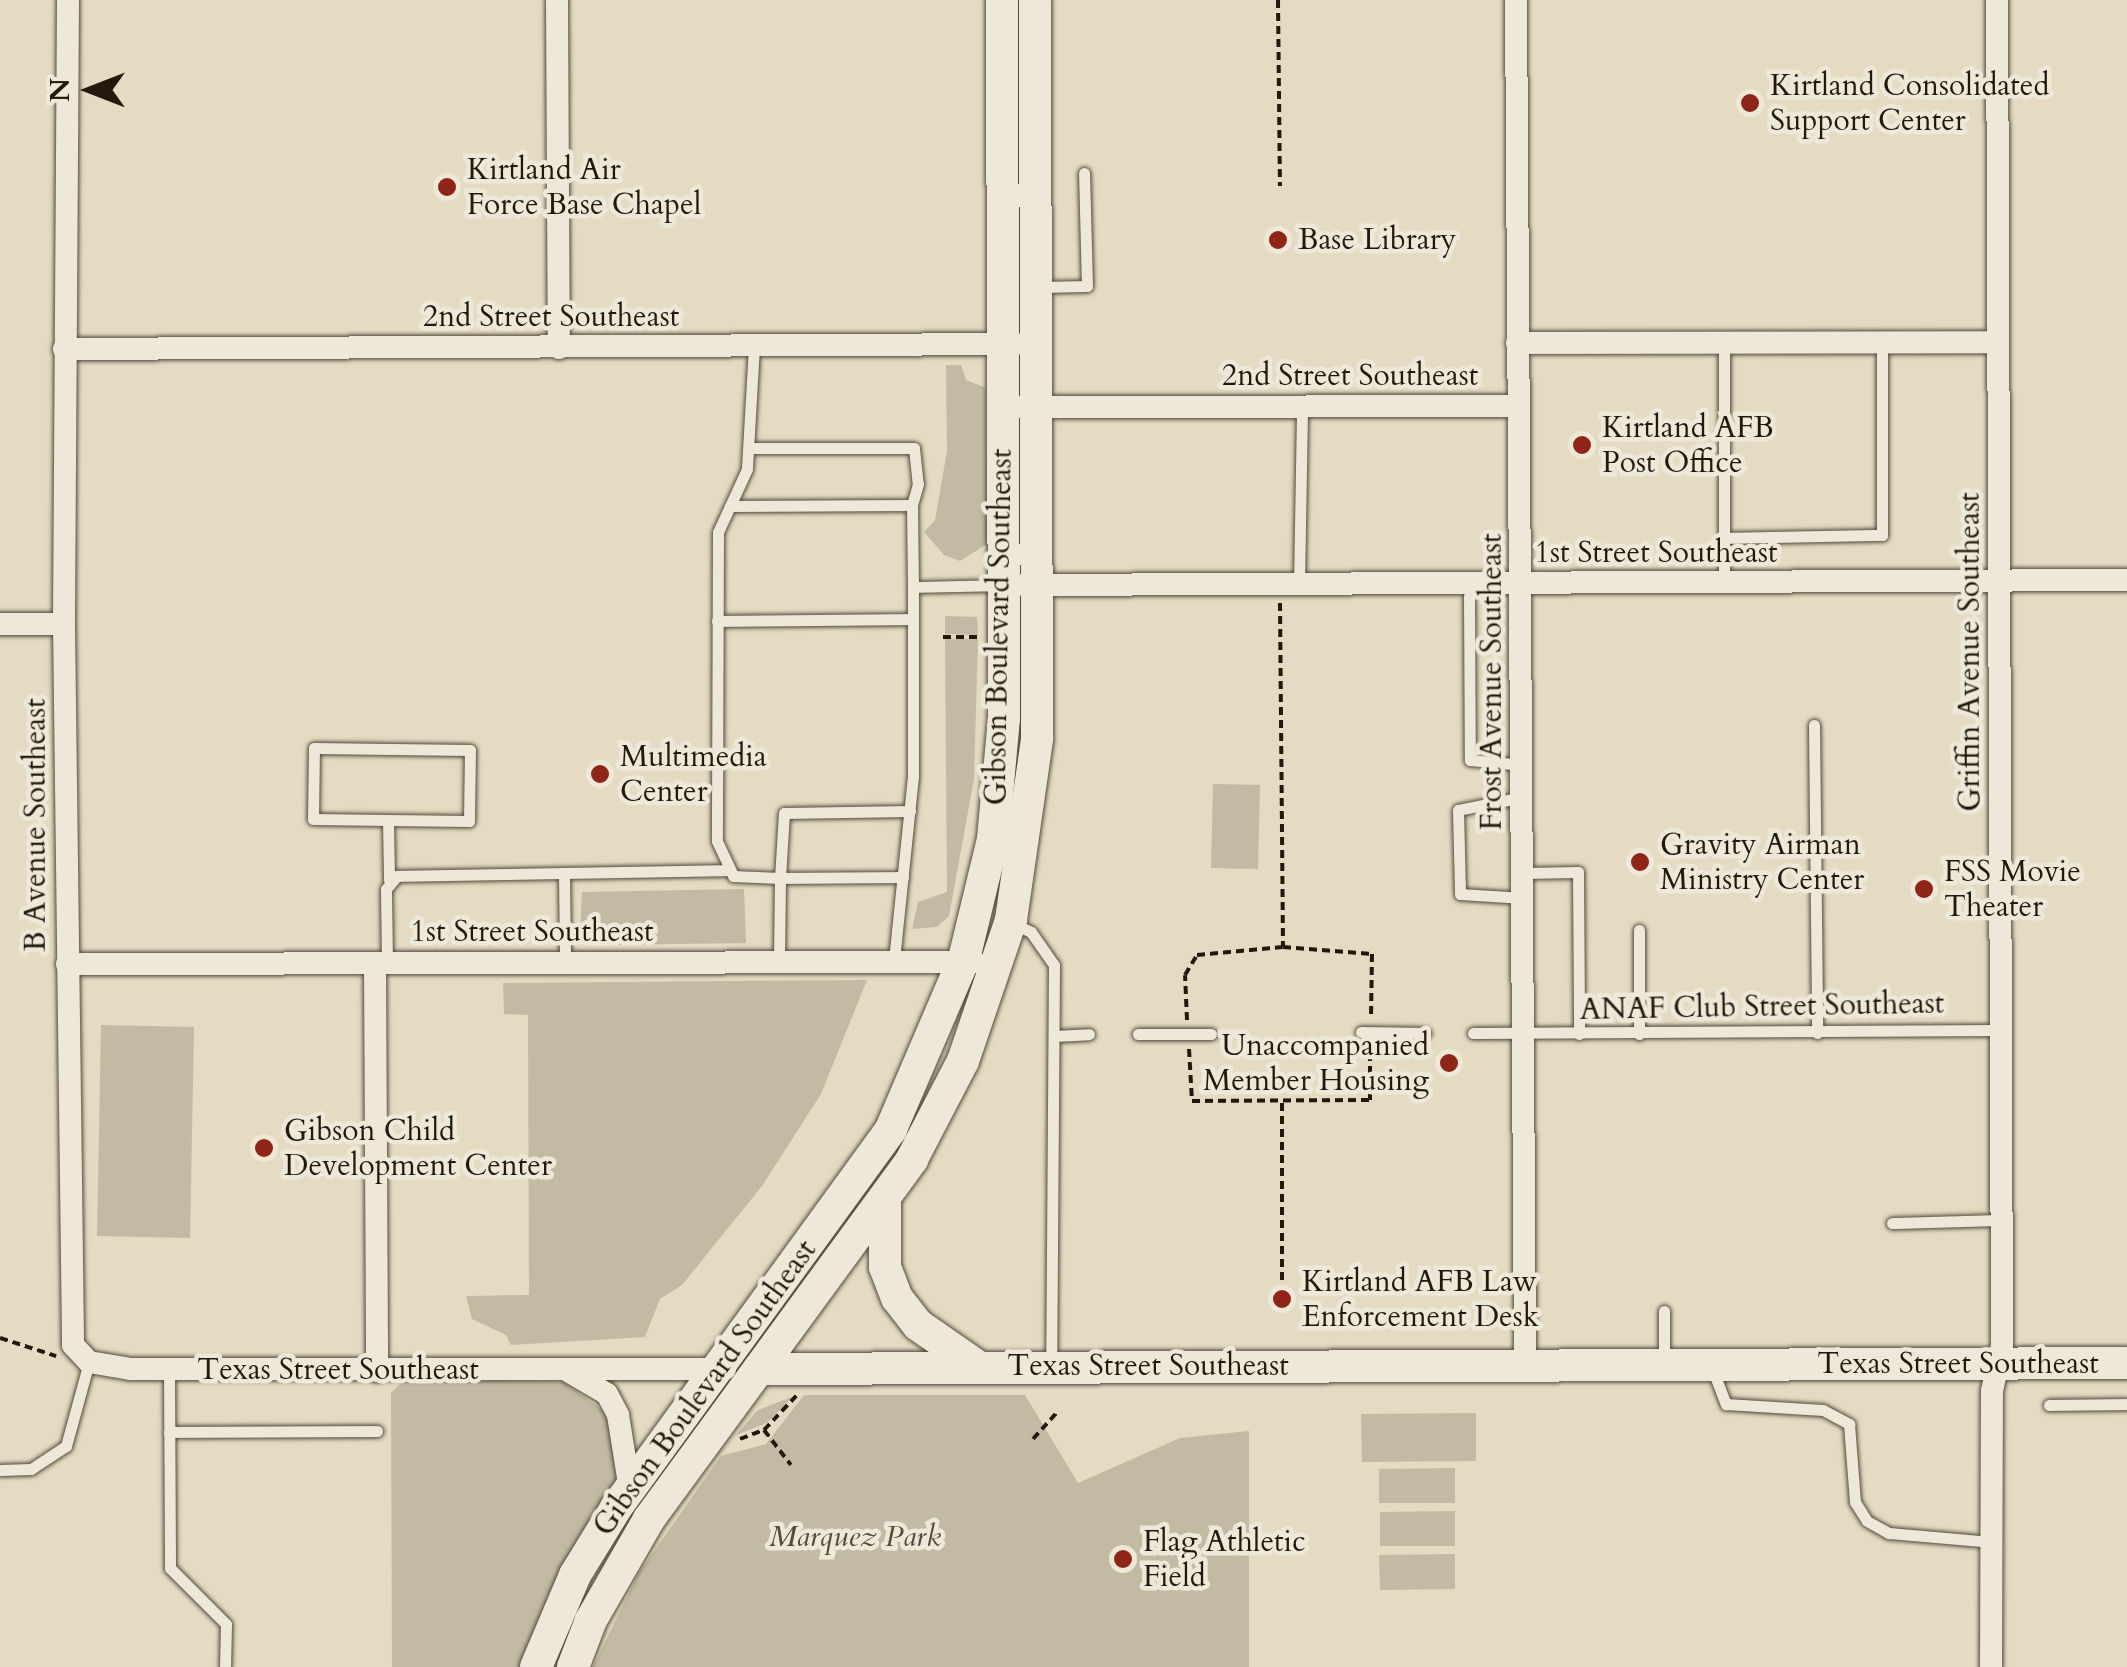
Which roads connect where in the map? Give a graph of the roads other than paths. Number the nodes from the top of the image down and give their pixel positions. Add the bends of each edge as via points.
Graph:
1 (68, 0) edge
2 (557, 0) edge
3 (1002, 0) edge
4 (1035, 0) edge
5 (1516, 0) edge
6 (1997, 0) edge
7 (1002, 104) junction
8 (1035, 104) junction
9 (1084, 173) dead end
10 (1037, 287) junction
11 (1998, 342) junction
12 (1518, 343) junction
13 (1882, 343) junction
14 (1003, 344) junction
15 (1038, 344) junction
16 (1724, 344) junction
17 (754, 346) junction
18 (559, 348) junction
19 (64, 349) junction
20 (1302, 406) junction
21 (1518, 406) junction
22 (1003, 407) junction
23 (1038, 407) junction
24 (750, 448) junction
25 (912, 505) junction
26 (730, 506) junction
27 (1724, 538) junction
28 (2127, 580) edge
29 (1999, 581) junction
30 (1724, 582) junction
31 (1522, 584) junction
32 (1004, 585) junction
33 (1040, 585) junction
34 (912, 587) junction
35 (1290, 591) junction
36 (1469, 596) dead end
37 (912, 618) junction
38 (717, 621) junction
39 (0, 624) edge
40 (64, 624) junction
41 (1814, 725) dead end
42 (1523, 765) junction
43 (1524, 797) junction
44 (910, 812) junction
45 (388, 820) junction
46 (730, 870) junction
47 (1524, 872) junction
48 (564, 875) junction
49 (904, 876) junction
50 (780, 878) junction
51 (389, 880) junction
52 (1524, 898) junction
53 (1010, 922) junction
54 (1639, 930) dead end
55 (964, 959) junction
56 (780, 960) junction
57 (894, 960) junction
58 (564, 962) junction
59 (381, 963) junction
60 (67, 964) junction
61 (997, 969) junction
62 (2001, 1030) junction
63 (1366, 1032) road end
64 (1425, 1033) dead end
65 (1474, 1033) dead end
66 (1817, 1033) junction
67 (1089, 1034) dead end
68 (1138, 1034) dead end
69 (1211, 1034) dead end
70 (1524, 1034) junction
71 (1579, 1034) junction
72 (1639, 1034) junction
73 (1054, 1036) junction
74 (885, 1201) junction
75 (2002, 1220) junction
76 (1892, 1222) dead end
77 (1664, 1311) dead end
78 (85, 1359) junction
79 (2127, 1363) edge
80 (1525, 1364) junction
81 (1664, 1364) junction
82 (1710, 1364) junction
83 (1998, 1364) junction
84 (1051, 1367) junction
85 (980, 1368) junction
86 (718, 1369) junction
87 (759, 1369) junction
88 (169, 1370) junction
89 (377, 1370) junction
90 (565, 1370) junction
91 (2127, 1404) edge
92 (2049, 1405) dead end
93 (377, 1430) dead end
94 (169, 1432) junction
95 (0, 1470) edge
96 (630, 1490) junction
97 (1991, 1542) junction
98 (225, 1667) edge
99 (536, 1667) edge
100 (573, 1667) edge
101 (1991, 1667) edge

1 - 19 street, B Avenue Southeast
2 - 18 street
3 - 7 main road, Gibson Boulevard Southeast
4 - 8 main road, Gibson Boulevard Southeast
5 - 12 street, Frost Avenue Southeast
6 - 11 street, Griffin Avenue Southeast
7 - 8 lane
7 - 14 main road, Gibson Boulevard Southeast
8 - 10 main road, Gibson Boulevard Southeast
9 - 10 lane via 1087,286
10 - 15 main road, Gibson Boulevard Southeast
11 - 13 street, 2nd Street Southeast
11 - 29 street, Griffin Avenue Southeast
12 - 16 street, 2nd Street Southeast
12 - 21 street, Frost Avenue Southeast
13 - 16 street, 2nd Street Southeast
13 - 27 lane via 1882,535
14 - 15 street, 2nd Street Southeast
14 - 17 street, 2nd Street Southeast
14 - 22 main road, Gibson Boulevard Southeast
15 - 23 main road, Gibson Boulevard Southeast
16 - 27 lane
17 - 18 street, 2nd Street Southeast
17 - 24 lane
18 - 19 street, 2nd Street Southeast
19 - 40 street, B Avenue Southeast
20 - 21 street, 2nd Street Southeast
20 - 23 street, 2nd Street Southeast
20 - 35 lane
21 - 31 street, Frost Avenue Southeast
22 - 23 street, 2nd Street Southeast
22 - 32 main road, Gibson Boulevard Southeast
23 - 33 main road, Gibson Boulevard Southeast
24 - 25 lane via 914,448 918,484
24 - 26 lane
25 - 26 lane
25 - 34 lane
26 - 38 lane via 718,532
27 - 30 lane
28 - 29 street, 1st Street Southeast
29 - 30 street, 1st Street Southeast
29 - 62 street, Griffin Avenue Southeast
30 - 31 street, 1st Street Southeast
31 - 35 street, 1st Street Southeast
31 - 42 street, Frost Avenue Southeast
32 - 33 street, 1st Street Southeast
32 - 34 lane
32 - 55 main road, Gibson Boulevard Southeast via 1001,780
33 - 35 street, 1st Street Southeast
33 - 53 main road, Gibson Boulevard Southeast via 1033,796
34 - 37 lane
36 - 42 lane via 1470,760
37 - 38 lane
37 - 44 lane
38 - 46 lane via 717,841
39 - 40 street
40 - 60 street, B Avenue Southeast
41 - 66 lane
42 - 43 street, Frost Avenue Southeast
43 - 47 street, Frost Avenue Southeast
43 - 52 lane via 1458,810 1460,894
44 - 49 lane
44 - 50 lane via 784,812
45 - 45 lane via 313,820 314,748 470,750 469,820
45 - 51 lane
46 - 48 lane
46 - 50 lane via 733,876
47 - 52 street, Frost Avenue Southeast
47 - 71 lane via 1578,872
48 - 51 lane
48 - 58 lane
49 - 50 lane
49 - 57 lane
50 - 56 lane
51 - 59 lane
52 - 70 street, Frost Avenue Southeast
53 - 61 main road, Gibson Boulevard Southeast
53 - 73 lane via 1031,932 1054,966
54 - 72 lane
55 - 57 street, 1st Street Southeast
55 - 61 street, 1st Street Southeast
55 - 86 main road, Gibson Boulevard Southeast via 891,1129
56 - 57 street, 1st Street Southeast
56 - 58 street, 1st Street Southeast
58 - 59 street, 1st Street Southeast
59 - 60 street, 1st Street Southeast
59 - 89 street
60 - 78 street, B Avenue Southeast via 69,1332
61 - 74 main road, Gibson Boulevard Southeast via 962,1061
62 - 66 lane, ANAF Club Street Southeast
62 - 75 street, Griffin Avenue Southeast
63 - 64 lane
65 - 70 lane, ANAF Club Street Southeast
66 - 72 lane, ANAF Club Street Southeast
67 - 73 lane
68 - 69 lane
70 - 71 lane, ANAF Club Street Southeast
70 - 80 street, Frost Avenue Southeast
71 - 72 lane, ANAF Club Street Southeast
73 - 84 lane
74 - 85 main road via 884,1266 897,1298 918,1325
74 - 87 main road, Gibson Boulevard Southeast
75 - 76 lane
75 - 83 street, Griffin Avenue Southeast
77 - 81 lane
78 - 88 street
78 - 95 lane via 66,1446 30,1469
79 - 83 main road, Texas Street Southeast
80 - 81 main road, Texas Street Southeast
80 - 84 main road, Texas Street Southeast
81 - 82 main road, Texas Street Southeast
82 - 83 main road, Texas Street Southeast
82 - 97 lane via 1726,1404 1823,1410 1850,1424 1855,1502 1866,1522 1889,1533
83 - 97 street, Griffin Avenue Southeast
84 - 85 main road, Texas Street Southeast
85 - 87 main road, Texas Street Southeast
86 - 87 street, Texas Street Southeast
86 - 90 street, Texas Street Southeast
86 - 96 main road, Gibson Boulevard Southeast
87 - 100 main road, Gibson Boulevard Southeast via 628,1552
88 - 89 street, Texas Street Southeast
88 - 94 lane
89 - 90 street, Texas Street Southeast
90 - 96 street via 607,1394 618,1415
91 - 92 lane
93 - 94 lane
94 - 98 lane via 170,1568 226,1624
96 - 99 main road, Gibson Boulevard Southeast via 575,1575
97 - 101 street, Griffin Avenue Southeast

